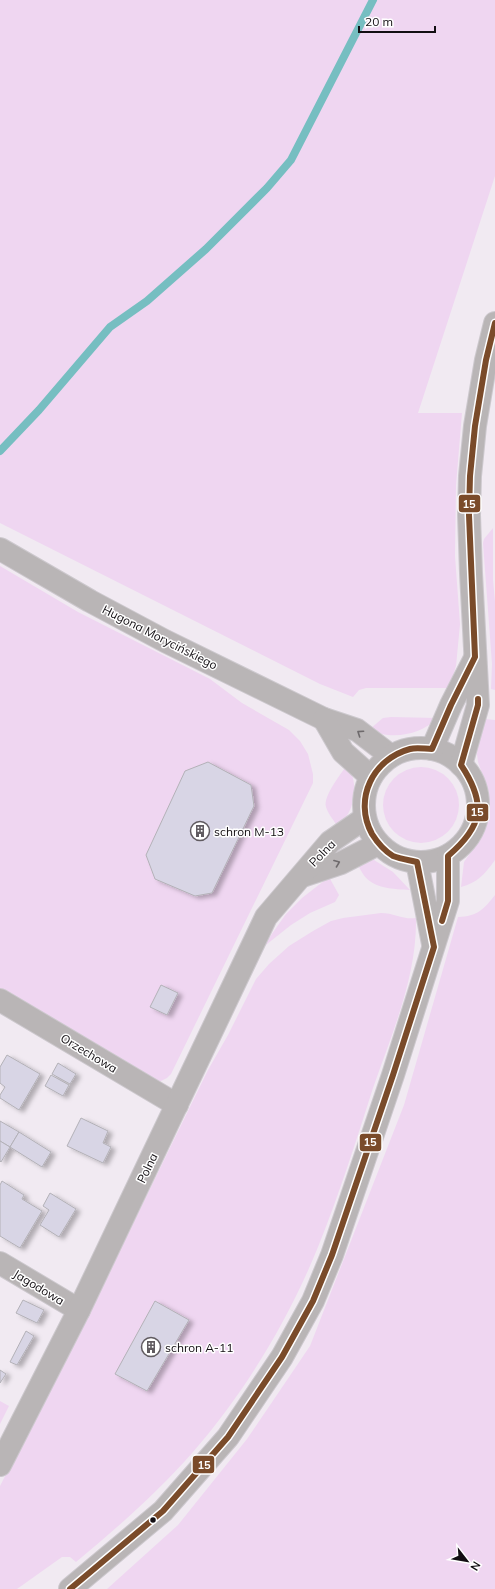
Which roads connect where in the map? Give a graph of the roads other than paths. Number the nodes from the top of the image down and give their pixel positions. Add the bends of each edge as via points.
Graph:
1 (495, 323) edge
2 (0, 549) edge
3 (476, 657) junction
4 (324, 719) junction
5 (432, 749) junction
6 (391, 756) junction
7 (461, 765) junction
8 (371, 777) junction
9 (365, 818) junction
10 (378, 844) junction
11 (448, 856) junction
12 (417, 862) junction
13 (300, 876) junction
14 (434, 947) junction
15 (0, 1000) edge
16 (177, 1105) junction
17 (0, 1263) edge
18 (79, 1310) junction
19 (0, 1465) edge
20 (70, 1589) edge

1 - 3 street via 482,382 470,476 469,515
2 - 4 street, Hugona Morycińskiego via 126,621
3 - 5 street
3 - 7 street via 478,706
6 -> 4 street, Hugona Morycińskiego via 357,730
4 - 8 street via 343,752
5 - 6 street via 411,749
5 - 7 street via 448,755
6 - 8 street
7 - 11 street via 472,779 478,813 472,830 462,845
8 - 9 street via 364,797
9 - 10 street
9 - 13 street, Polna via 330,842
10 - 12 street via 403,860
13 -> 10 street, Polna via 341,862
11 - 12 street via 434,861
11 - 14 street via 448,901
12 - 14 street
13 - 16 street, Polna via 266,917
14 - 20 street via 394,1075 332,1256 314,1300 282,1357 228,1437 163,1511
15 - 16 street, Orzechowa
16 - 18 street, Polna
17 - 18 street, Jagodowa
18 - 19 street, Polna

